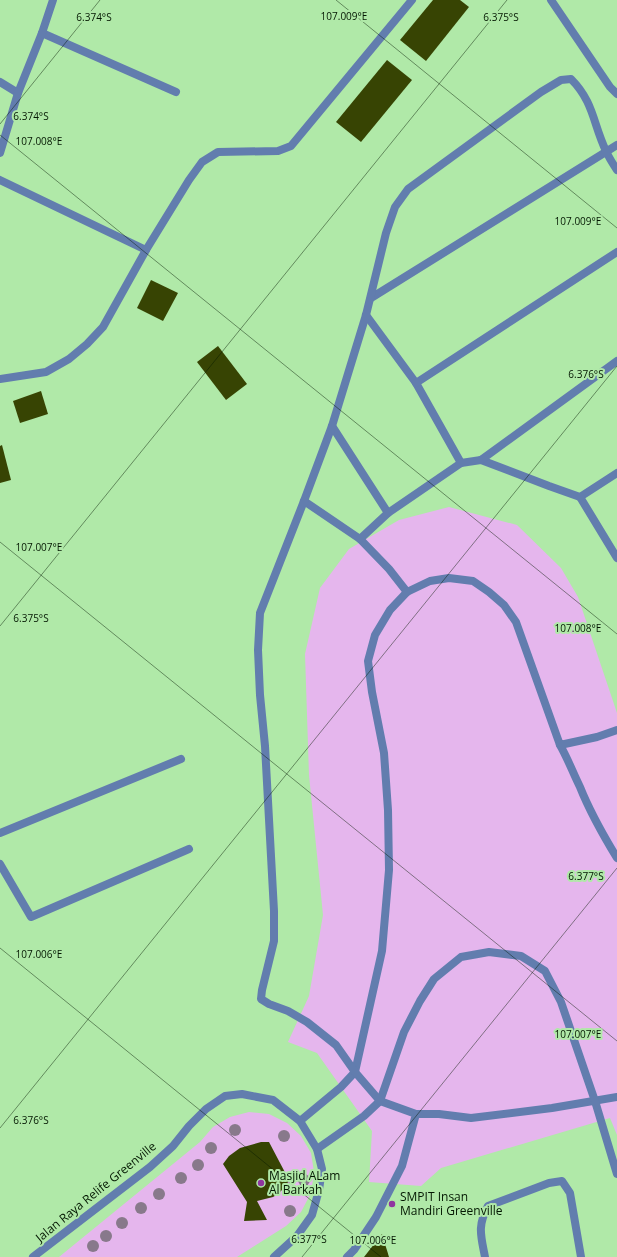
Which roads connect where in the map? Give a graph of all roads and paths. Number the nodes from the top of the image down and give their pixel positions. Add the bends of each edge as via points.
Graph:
1 (53, 0) edge
2 (412, 0) edge
3 (551, 0) edge
4 (42, 33) junction
5 (0, 82) edge
6 (176, 92) dead end
7 (18, 93) junction
8 (617, 94) edge
9 (617, 145) edge
10 (606, 152) junction
11 (0, 153) edge
12 (617, 170) edge
13 (0, 180) edge
14 (146, 250) junction
15 (617, 252) edge
16 (371, 298) junction
17 (366, 315) junction
18 (617, 361) edge
19 (0, 380) edge
20 (416, 383) junction
21 (332, 426) junction
22 (481, 460) junction
23 (460, 463) junction
24 (617, 473) edge
25 (580, 497) junction
26 (304, 501) junction
27 (388, 513) junction
28 (360, 539) junction
29 (617, 558) edge
30 (407, 592) junction
31 (617, 730) edge
32 (560, 745) junction
33 (181, 759) dead end
34 (0, 833) edge
35 (189, 849) dead end
36 (617, 858) edge
37 (0, 864) edge
38 (355, 1072) junction
39 (617, 1097) edge
40 (595, 1101) junction
41 (380, 1102) junction
42 (416, 1114) junction
43 (300, 1121) junction
44 (317, 1149) junction
45 (617, 1174) edge
46 (36, 1256) edge
47 (274, 1257) edge
48 (347, 1257) edge
49 (485, 1257) edge
50 (581, 1257) edge

1 - 4 street
2 - 14 street via 291,146 278,151 218,152 202,162
3 - 8 street
4 - 6 street
4 - 7 street
5 - 7 street
7 - 11 street
9 - 10 street
10 - 12 street
10 - 16 street
10 - 16 street via 591,109 571,79 561,80 547,88 408,188 395,207 386,233
13 - 14 street
14 - 19 street via 103,327 87,344 69,359 46,372
15 - 20 street
16 - 17 street
17 - 20 street
17 - 21 street
18 - 22 street
20 - 23 street
21 - 26 street
21 - 27 street
22 - 23 street
22 - 25 street
23 - 27 street
24 - 25 street
25 - 29 street
26 - 28 street
26 - 38 street via 260,613 260,695 274,912 274,941 261,999 288,1010 307,1022 336,1045
27 - 28 street
28 - 30 street
30 - 32 street via 430,581 449,578 472,581 504,605 516,622
30 - 38 street via 390,610 375,635 368,661 384,753 389,870 382,951
31 - 32 street
32 - 36 street via 598,826
33 - 34 street
35 - 37 street via 31,917
38 - 41 street
38 - 43 street
39 - 40 street
40 - 41 street via 561,1002 545,971 521,956 489,952 461,957 434,979 404,1032
40 - 42 street via 471,1118
40 - 45 street
41 - 42 street
41 - 44 street
42 - 48 street via 402,1166 376,1217
43 - 44 street, Jalan Raya Relife Greenville
43 - 46 street, Jalan Raya Relife Greenville via 273,1100 242,1094 225,1096 206,1109 150,1167
44 - 47 street, Jalan Raya Relife Greenville via 322,1169 320,1190 312,1215 297,1236
49 - 50 street via 480,1229 482,1217 488,1206 549,1183 562,1182 570,1193

